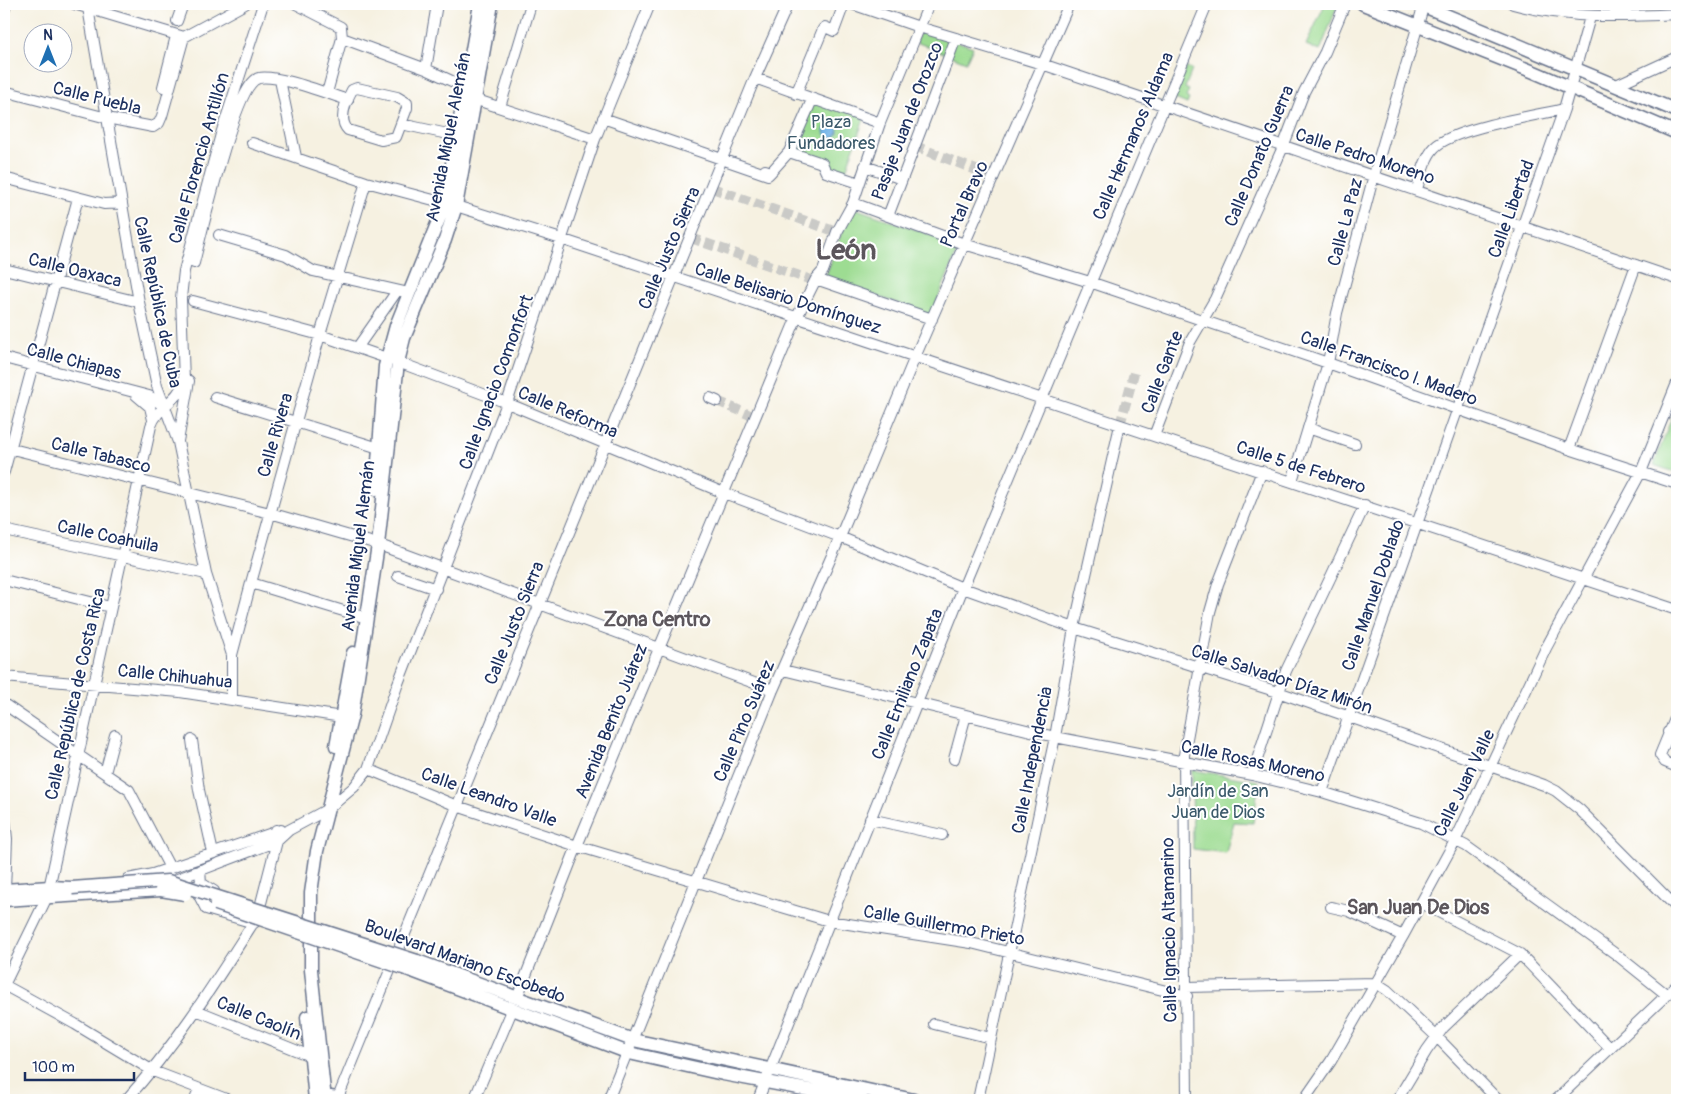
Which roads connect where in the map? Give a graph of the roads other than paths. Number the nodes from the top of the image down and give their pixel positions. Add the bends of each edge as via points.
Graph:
1 (6, 4) edge
2 (74, 4) edge
3 (183, 4) edge
4 (245, 4) edge
5 (263, 4) edge
6 (296, 4) edge
7 (437, 4) edge
8 (480, 4) edge
9 (492, 4) edge
10 (531, 4) edge
11 (650, 4) edge
12 (788, 4) edge
13 (844, 4) edge
14 (852, 4) edge
15 (929, 4) edge
16 (1070, 4) edge
17 (1207, 4) edge
18 (1345, 4) edge
19 (1363, 4) edge
20 (1422, 4) edge
21 (1513, 4) edge
22 (88, 8) junction
23 (4, 11) edge
24 (1677, 14) edge
25 (1590, 17) junction
26 (177, 21) dead end
27 (1418, 25) junction
28 (919, 27) junction
29 (180, 36) junction
30 (342, 38) junction
31 (956, 38) junction
32 (1677, 57) edge
33 (1042, 64) junction
34 (426, 69) junction
35 (1577, 69) junction
36 (755, 78) junction
37 (280, 80) junction
38 (1616, 86) junction
39 (1571, 88) junction
40 (4, 91) edge
41 (327, 93) junction
42 (472, 93) junction
43 (796, 94) junction
44 (348, 100) junction
45 (812, 100) junction
46 (1164, 106) junction
47 (500, 107) junction
48 (1564, 109) junction
49 (1677, 111) edge
50 (107, 118) junction
51 (603, 118) junction
52 (880, 123) junction
53 (401, 124) junction
54 (1677, 134) edge
55 (457, 136) junction
56 (595, 139) junction
57 (252, 144) dead end
58 (1283, 147) junction
59 (789, 152) junction
60 (296, 157) junction
61 (727, 159) junction
62 (865, 166) junction
63 (1374, 176) junction
64 (4, 178) edge
65 (902, 179) junction
66 (366, 182) junction
67 (859, 183) junction
68 (1417, 189) junction
69 (78, 198) junction
70 (122, 203) junction
71 (854, 203) junction
72 (451, 205) junction
73 (888, 216) junction
74 (1522, 226) junction
75 (219, 235) dead end
76 (561, 239) junction
77 (964, 244) junction
78 (1636, 265) junction
79 (4, 269) edge
80 (338, 276) junction
81 (674, 277) junction
82 (816, 279) junction
83 (1677, 279) edge
84 (56, 282) junction
85 (1090, 282) junction
86 (403, 292) junction
87 (193, 301) dead end
88 (139, 302) junction
89 (796, 319) junction
90 (932, 319) junction
91 (1202, 320) junction
92 (320, 335) junction
93 (357, 348) junction
94 (915, 357) junction
95 (4, 358) edge
96 (392, 360) junction
97 (1328, 363) junction
98 (33, 366) junction
99 (1677, 383) edge
100 (136, 394) junction
101 (215, 397) dead end
102 (1043, 400) junction
103 (507, 403) junction
104 (164, 406) junction
105 (1457, 410) junction
106 (153, 420) junction
107 (296, 423) junction
108 (1120, 425) junction
109 (1308, 428) junction
110 (1154, 436) junction
111 (178, 442) junction
112 (1355, 444) dead end
113 (605, 446) junction
114 (7, 448) edge
115 (379, 448) junction
116 (1570, 450) junction
117 (1262, 471) junction
118 (4, 472) edge
119 (1640, 472) junction
120 (1292, 481) junction
121 (139, 482) junction
122 (1677, 484) edge
123 (190, 494) junction
124 (724, 494) junction
125 (1365, 505) junction
126 (270, 513) junction
127 (1416, 522) junction
128 (4, 530) edge
129 (840, 537) junction
130 (374, 544) junction
131 (122, 556) junction
132 (444, 569) junction
133 (206, 574) junction
134 (398, 576) dead end
135 (1584, 578) junction
136 (4, 580) edge
137 (251, 583) junction
138 (963, 588) junction
139 (436, 589) junction
140 (539, 604) junction
141 (110, 607) junction
142 (1677, 610) edge
143 (360, 616) junction
144 (1074, 628) junction
145 (659, 648) junction
146 (232, 656) junction
147 (1199, 668) junction
148 (783, 670) junction
149 (4, 677) edge
150 (93, 684) junction
151 (773, 690) junction
152 (1278, 692) junction
153 (232, 698) junction
154 (917, 703) junction
155 (4, 704) edge
156 (1677, 714) edge
157 (966, 715) junction
158 (342, 717) junction
159 (1348, 717) junction
160 (1673, 734) edge
161 (115, 735) dead end
162 (1055, 737) junction
163 (192, 740) dead end
164 (77, 754) junction
165 (954, 759) dead end
166 (1183, 763) junction
167 (1490, 767) junction
168 (1677, 767) edge
169 (368, 769) junction
170 (105, 773) junction
171 (1252, 775) junction
172 (1322, 792) junction
173 (457, 806) junction
174 (324, 811) junction
175 (4, 812) edge
176 (870, 819) junction
177 (942, 834) dead end
178 (277, 835) junction
179 (1456, 839) junction
180 (577, 846) junction
181 (213, 853) junction
182 (170, 868) junction
183 (200, 870) junction
184 (188, 875) junction
185 (696, 881) junction
186 (155, 890) junction
187 (49, 892) junction
188 (4, 893) edge
189 (1421, 903) junction
190 (260, 907) junction
191 (1331, 907) dead end
192 (1677, 908) edge
193 (829, 921) junction
194 (253, 922) junction
195 (306, 922) junction
196 (1403, 936) junction
197 (307, 940) junction
198 (398, 952) junction
199 (1010, 952) junction
200 (1520, 954) junction
201 (411, 965) junction
202 (391, 968) junction
203 (1376, 983) junction
204 (4, 985) edge
205 (1677, 985) edge
206 (1186, 991) junction
207 (1667, 995) junction
208 (512, 1000) junction
209 (196, 1010) junction
210 (934, 1024) dead end
211 (1436, 1037) junction
212 (991, 1038) junction
213 (634, 1040) junction
214 (1610, 1048) junction
215 (629, 1053) junction
216 (310, 1056) junction
217 (152, 1070) junction
218 (768, 1077) junction
219 (199, 1089) junction
220 (321, 1098) edge
221 (338, 1099) edge
222 (126, 1100) edge
223 (195, 1100) edge
224 (229, 1100) edge
225 (474, 1100) edge
226 (608, 1100) edge
227 (758, 1100) edge
228 (862, 1100) edge
229 (914, 1100) edge
230 (978, 1100) edge
231 (1187, 1100) edge
232 (1304, 1100) edge
233 (1397, 1100) edge
234 (1498, 1100) edge
235 (1556, 1100) edge

1 - 23 street
2 - 22 street
3 - 26 street
4 - 29 street
5 - 104 street, Calle Florencio Antillón via 221,134 184,271 181,298 184,381
6 - 30 street via 339,24
7 - 34 street
8 - 42 main road, Avenida Miguel Alemán
9 - 42 main road, Avenida Miguel Alemán
10 - 47 street
11 - 51 street, Calle Ignacio Comonfort
12 - 36 street, Calle Justo Sierra
13 - 43 street via 834,31 826,27 823,29
14 - 28 street, Calle Pedro Moreno
15 - 28 street, Avenida Benito Juárez
16 - 33 street, Portal Bravo
17 - 46 street, Calle Hermanos Aldama
18 - 58 street, Calle Donato Guerra via 1304,92
19 - 27 main road
20 - 27 street, Calle La Paz
20 - 35 main road
21 - 25 street
22 - 29 street
22 - 50 street, Calle República de Cuba
24 - 25 street
25 - 35 street, Calle Libertad
27 - 39 main road
27 - 63 street, Calle La Paz
28 - 31 street, Calle Pedro Moreno
28 - 52 street, Avenida Benito Juárez
29 - 50 street, Calle Puebla via 159,123 153,127
30 - 34 street
30 - 41 street
31 - 33 street, Calle Pedro Moreno
31 - 65 street, Pasaje Juan de Orozco
32 - 38 street
33 - 46 street, Calle Pedro Moreno
33 - 77 street, Portal Bravo
34 - 42 street
35 - 38 main road
35 - 39 street, Calle Libertad
36 - 43 street
36 - 61 street, Calle Justo Sierra
37 - 41 street, Calle Florencio Antillón
37 - 60 street
37 - 111 street, Calle Florencio Antillón via 260,77 250,83 228,136 187,289 189,382
38 - 49 main road
39 - 48 street, Calle Libertad
39 - 54 main road
40 - 50 street, Calle Puebla
41 - 44 street, Calle Florencio Antillón
42 - 47 street
42 - 55 main road, Avenida Miguel Alemán
42 - 72 main road, Avenida Miguel Alemán
43 - 45 street
44 - 53 street via 356,88 402,99 407,105
44 - 53 street via 342,123 348,130 388,140 396,137
45 - 52 street
45 - 59 street
46 - 58 street, Calle Pedro Moreno
46 - 85 street, Calle Hermanos Aldama
47 - 56 street
48 - 68 street via 1489,126 1440,143 1429,155
48 - 74 street, Calle Libertad
50 - 70 street, Calle República de Cuba
51 - 56 street, Calle Ignacio Comonfort
51 - 61 street
52 - 62 street, Avenida Benito Juárez
53 - 55 street
55 - 72 main road, Avenida Miguel Alemán
56 - 76 street, Calle Ignacio Comonfort
57 - 60 street, Calle Belisario Domínguez
58 - 63 street, Calle Pedro Moreno
58 - 91 street, Calle Donato Guerra
59 - 61 street via 768,175
59 - 67 street via 822,162 826,172
60 - 66 street, Calle Belisario Domínguez
61 - 81 street, Calle Justo Sierra
62 - 65 street
62 - 67 street, Avenida Benito Juárez
63 - 68 street, Calle Pedro Moreno
63 - 97 street, Calle La Paz via 1337,314
64 - 69 street
65 - 73 street, Pasaje Juan de Orozco
66 - 72 street, Calle Belisario Domínguez
66 - 80 street, Calle Rivera
67 - 71 street, Avenida Benito Juárez
68 - 74 street, Calle Pedro Moreno
69 - 70 street via 109,205
69 - 84 street
70 - 88 street, Calle República de Cuba
71 - 73 street, Calle Francisco I. Madero
71 - 82 street, Avenida Benito Juárez via 837,232 823,272
72 - 76 street, Calle Belisario Domínguez
72 - 86 main road, Avenida Miguel Alemán
72 - 96 main road, Avenida Miguel Alemán via 445,240
73 - 77 street, Calle Francisco I. Madero
74 - 78 street, Calle Pedro Moreno
74 - 105 street, Calle Libertad
75 - 80 street via 279,252 307,269
76 - 81 street, Calle Belisario Domínguez
76 - 103 street, Calle Ignacio Comonfort
77 - 85 street, Calle Francisco I. Madero
77 - 90 street, Portal Bravo
78 - 83 street, Calle Pedro Moreno
78 - 116 street
79 - 84 street, Calle Oaxaca
80 - 86 street
80 - 92 street, Calle Rivera
81 - 89 street, Calle Belisario Domínguez
81 - 113 street, Calle Justo Sierra
82 - 89 street, Avenida Benito Juárez
82 - 90 street
84 - 88 street, Calle Oaxaca
84 - 98 street
85 - 91 street, Calle Francisco I. Madero
85 - 102 street, Calle Emiliano Zapata
86 - 93 street
86 - 96 main road, Avenida Miguel Alemán
87 - 92 street, Calle Reforma
88 - 104 street, Calle República de Cuba
89 - 94 street, Calle Belisario Domínguez
89 - 124 street, Avenida Benito Juárez via 753,416
90 - 94 street, Portal Bravo
91 - 97 street, Calle Francisco I. Madero
91 - 110 street, Calle Gante via 1190,342
92 - 93 street, Calle Reforma
92 - 107 street, Calle Rivera
93 - 96 street, Calle Reforma
94 - 102 street, Calle 5 de Febrero
94 - 129 street, Calle Pino Suárez
95 - 98 street, Calle Chiapas
96 - 103 street, Calle Reforma
96 - 115 main road, Avenida Miguel Alemán
96 - 130 main road, Avenida Miguel Alemán
97 - 105 street, Calle Francisco I. Madero
97 - 109 street, Calle La Paz
98 - 100 street, Calle Chiapas
98 - 114 street
99 - 119 street, Calle Juan Valle
100 - 104 street, Calle Chiapas via 149,396
100 - 106 street, Calle Chiapas via 150,407
101 - 107 street
102 - 108 street, Calle 5 de Febrero
102 - 138 street, Calle Emiliano Zapata
103 - 113 street, Calle Reforma
103 - 132 street, Calle Ignacio Comonfort
104 - 106 street, Calle República de Costa Rica
104 - 111 street, Calle República de Cuba
105 - 116 street, Calle Francisco I. Madero
105 - 127 street, Calle Manuel Doblado
106 - 121 street, Calle República de Costa Rica
107 - 115 street
107 - 126 street, Calle Rivera
108 - 110 street, Calle 5 de Febrero
108 - 144 street, Calle Independencia
109 - 112 street
109 - 120 street, Calle La Paz
110 - 117 street, Calle 5 de Febrero
111 - 123 street, Calle República de Cuba
113 - 124 street, Calle Reforma
113 - 140 street, Calle Justo Sierra
114 - 118 street
114 - 121 street, Calle Tabasco
115 - 130 main road, Avenida Miguel Alemán
116 - 119 street, Calle Francisco I. Madero
117 - 120 street, Calle 5 de Febrero
117 - 147 street, Calle Ignacio Altamarino via 1218,584
119 - 122 street, Calle Francisco I. Madero
119 - 135 street, Calle Juan Valle
120 - 125 street, Calle 5 de Febrero
121 - 123 street, Calle Tabasco
121 - 131 street, Calle República de Costa Rica
123 - 126 street, Calle Tabasco
123 - 133 street, Calle República de Cuba
124 - 129 street, Calle Reforma
124 - 145 street, Avenida Benito Juárez
125 - 127 street, Calle 5 de Febrero
125 - 152 street
126 - 130 street, Calle Tabasco
126 - 137 street, Calle Rivera
127 - 135 street, Calle 5 de Febrero
127 - 159 street, Calle Manuel Doblado
128 - 131 street, Calle Coahuila
129 - 138 street, Calle Salvador Díaz Mirón
129 - 148 street, Calle Pino Suárez
130 - 132 street, Calle Tabasco
130 - 143 main road, Avenida Miguel Alemán
130 - 174 main road, Avenida Miguel Alemán via 352,715
131 - 133 street, Calle Coahuila
131 - 141 street, Calle República de Costa Rica
132 - 139 street, Calle Ignacio Comonfort
132 - 140 street, Calle Tabasco
133 - 146 street, Calle República de Cuba
134 - 139 street
135 - 142 street, Calle 5 de Febrero
135 - 167 street, Calle Juan Valle via 1546,648
136 - 141 street
137 - 143 street
137 - 146 street, Calle Rivera
138 - 144 street, Calle Salvador Díaz Mirón
138 - 154 street, Calle Emiliano Zapata
139 - 169 street, Calle Ignacio Comonfort
140 - 145 street, Calle Tabasco
140 - 173 street, Calle Justo Sierra
141 - 150 street, Calle República de Costa Rica
143 - 158 main road, Avenida Miguel Alemán
144 - 147 street, Calle Salvador Díaz Mirón
144 - 162 street, Calle Independencia
145 - 151 street, Calle Tabasco
145 - 180 street, Avenida Benito Juárez
146 - 153 street, Calle Rivera
147 - 152 street, Calle Salvador Díaz Mirón
147 - 166 street, Calle Ignacio Altamarino
148 - 151 street, Calle Pino Suárez
148 - 154 street, Calle Rosas Moreno
149 - 150 street, Calle Chihuahua
150 - 153 street, Calle Chihuahua
150 - 164 street, Calle República de Costa Rica
151 - 185 street, Calle Pino Suárez
152 - 159 street, Calle Salvador Díaz Mirón
152 - 171 street
153 - 158 street, Calle Chihuahua
154 - 157 street, Calle Rosas Moreno
154 - 176 street, Calle Emiliano Zapata
155 - 164 street
156 - 160 street
157 - 162 street, Calle Rosas Moreno
157 - 165 street
158 - 174 main road, Avenida Miguel Alemán
159 - 167 street, Calle Salvador Díaz Mirón
159 - 172 street, Calle Manuel Doblado
160 - 168 street via 1660,755 1665,762
161 - 170 street
162 - 166 street, Calle Rosas Moreno
162 - 199 street, Calle Independencia
163 - 181 street
164 - 170 street
164 - 187 street, Calle República de Costa Rica
166 - 171 street, Calle Rosas Moreno
166 - 206 street, Calle Ignacio Altamarino
167 - 179 street, Calle Juan Valle
167 - 192 street, Calle Salvador Díaz Mirón via 1544,785 1570,801
169 - 173 street, Calle Leandro Valle
169 - 174 street via 354,788
170 - 182 street via 129,790
171 - 172 street, Calle Rosas Moreno
172 - 179 street, Calle Rosas Moreno via 1412,820
173 - 180 street, Calle Leandro Valle
173 - 198 street, Calle Justo Sierra
174 - 178 street
174 - 195 main road, Avenida Miguel Alemán
175 - 188 street via 7,838
176 - 177 street
176 - 193 street, Calle Emiliano Zapata
178 - 181 street
178 - 183 street
178 - 190 street
179 - 189 street, Calle Juan Valle
179 - 207 street, Calle Rosas Moreno
180 - 185 street, Calle Leandro Valle
180 - 208 street, Avenida Benito Juárez
181 - 182 street
182 - 186 street
182 - 187 street via 124,880
183 - 184 street
183 - 190 street via 201,883 208,888
184 - 186 street
184 - 194 street via 206,909
185 - 193 street, Calle Guillermo Prieto
185 - 213 street, Calle Pino Suárez
186 - 187 main road, Boulevard Mariano Escobedo
186 - 201 main road, Boulevard Mariano Escobedo, bridge via 192,896
187 - 188 main road, Boulevard Mariano Escobedo
187 - 201 main road, Boulevard Mariano Escobedo, bridge via 168,881
187 - 204 street, Calle República de Costa Rica
189 - 196 street, Calle Juan Valle
189 - 200 street
190 - 194 street
190 - 195 street
191 - 196 street via 1349,911
193 - 199 street, Calle Guillermo Prieto via 949,939
193 - 218 street, Calle Emiliano Zapata
194 - 197 street
194 - 209 street
195 - 197 main road, Avenida Miguel Alemán
195 - 198 street
196 - 203 street, Calle Juan Valle
197 - 202 street
197 - 216 main road, Avenida Miguel Alemán
197 - 220 main road, Avenida Miguel Alemán
198 - 201 street
198 - 202 street, Calle Justo Sierra
199 - 206 street, Calle Guillermo Prieto
199 - 212 street, Calle Independencia
200 - 211 street
200 - 214 street
201 - 202 street
201 - 208 main road, Boulevard Mariano Escobedo
202 - 221 street, Calle Justo Sierra
203 - 206 street, Calle Guillermo Prieto
203 - 211 street
203 - 232 street, Calle Juan Valle via 1331,1061
204 - 217 street
205 - 207 street
206 - 231 street, Calle Ignacio Altamarino
207 - 214 street
208 - 213 main road, Boulevard Mariano Escobedo
208 - 215 main road, Boulevard Mariano Escobedo
208 - 225 street, Avenida Benito Juárez
209 - 216 street, Calle Caolín
209 - 217 street
210 - 212 street
211 - 233 street
211 - 234 street
212 - 230 street, Calle Independencia
213 - 215 street, Calle Pino Suárez
213 - 218 main road, Boulevard Mariano Escobedo
214 - 235 street
215 - 218 main road, Boulevard Mariano Escobedo
215 - 226 street, Calle Pino Suárez
216 - 220 main road, Avenida Miguel Alemán
217 - 219 street
217 - 222 street
218 - 227 street, Calle Emiliano Zapata
218 - 228 main road, Boulevard Mariano Escobedo
218 - 229 main road, Boulevard Mariano Escobedo
219 - 223 street
219 - 224 street
220 - 221 main road

